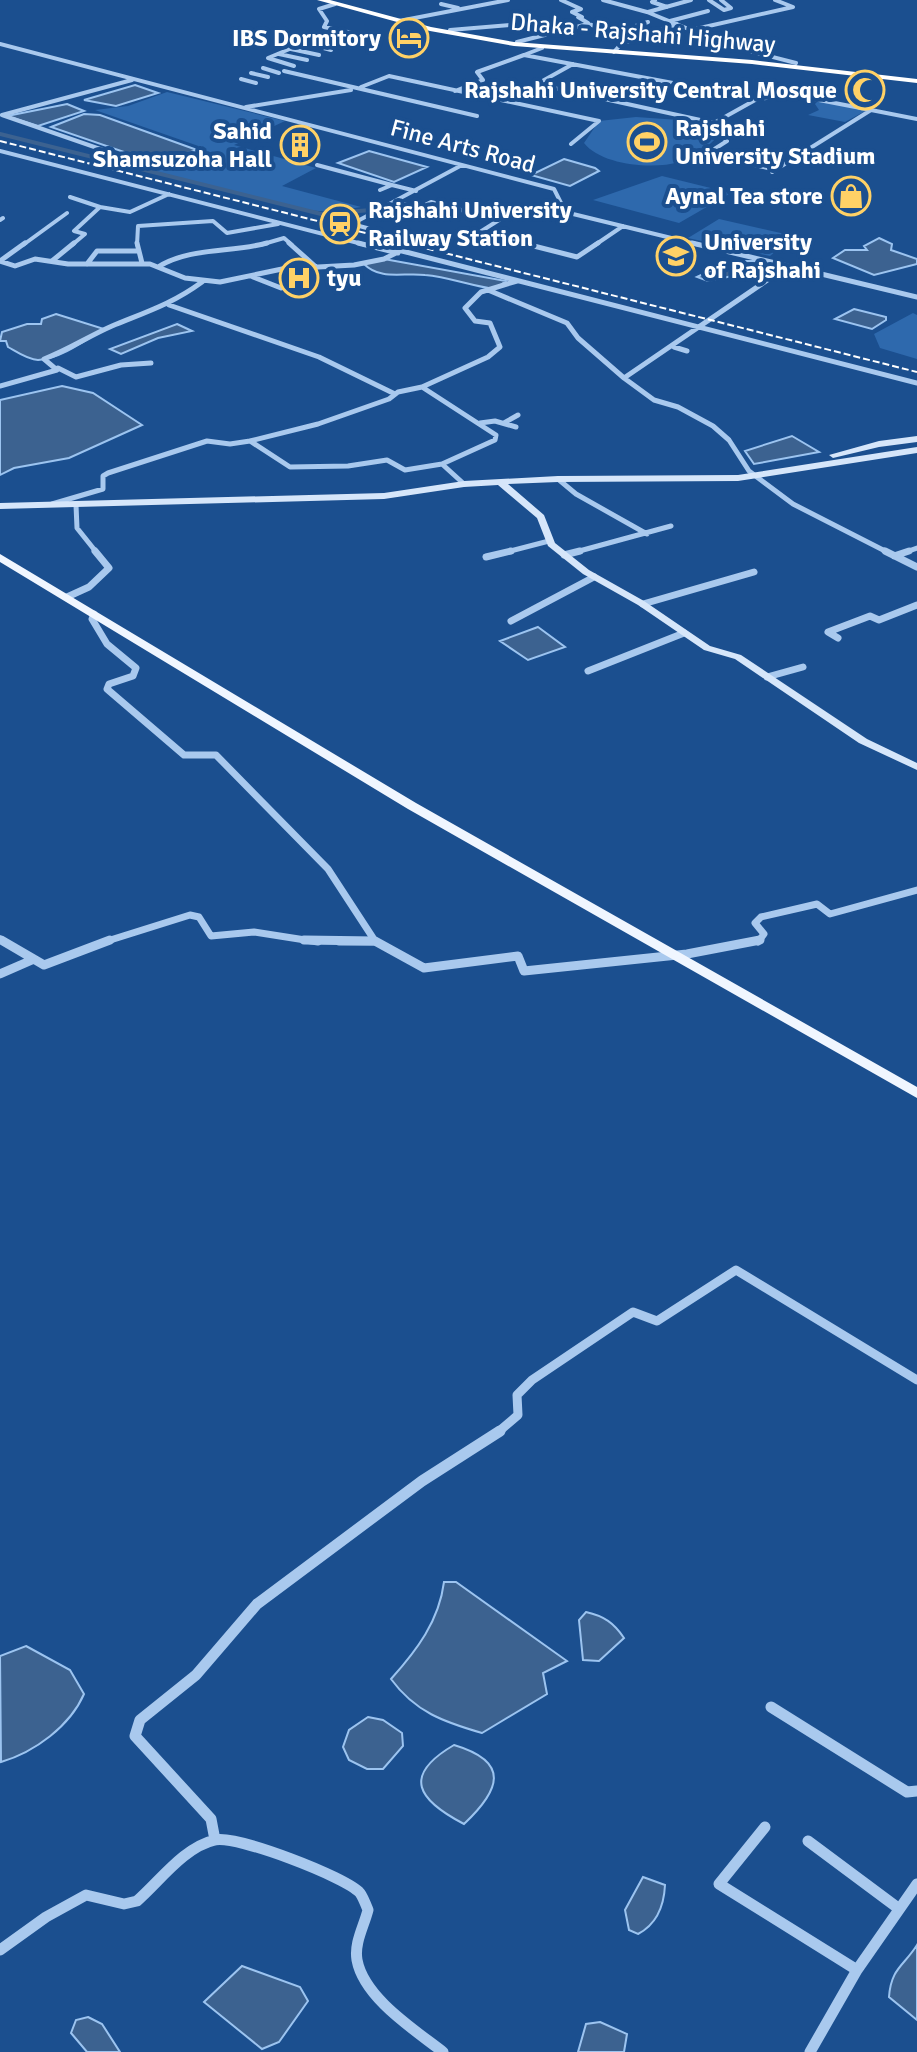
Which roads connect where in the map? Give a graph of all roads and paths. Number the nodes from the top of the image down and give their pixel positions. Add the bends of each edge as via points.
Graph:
1 (321, 0) edge
2 (508, 0) edge
3 (561, 0) edge
4 (603, 0) edge
5 (655, 0) edge
6 (690, 0) edge
7 (711, 0) edge
8 (721, 0) edge
9 (775, 0) edge
10 (333, 2) edge
11 (441, 4) dead end
12 (667, 7) junction
13 (459, 8) junction
14 (708, 11) dead end
15 (647, 12) junction
16 (402, 20) junction
17 (670, 21) junction
18 (648, 22) dead end
19 (533, 23) dead end
20 (677, 24) junction
21 (586, 25) junction
22 (609, 29) junction
23 (450, 30) junction
24 (691, 30) junction
25 (616, 32) junction
26 (594, 33) dead end
27 (357, 34) dead end
28 (638, 38) junction
29 (517, 42) junction
30 (304, 43) junction
31 (336, 43) dead end
32 (0, 44) edge
33 (542, 48) junction
34 (290, 49) junction
35 (331, 50) dead end
36 (614, 51) junction
37 (278, 53) junction
38 (319, 55) dead end
39 (524, 55) junction
40 (307, 60) dead end
41 (573, 64) junction
42 (794, 65) junction
43 (294, 66) dead end
44 (263, 68) dead end
45 (251, 73) dead end
46 (268, 77) dead end
47 (133, 79) junction
48 (241, 79) dead end
49 (917, 80) edge
50 (256, 83) dead end
51 (358, 88) junction
52 (454, 91) junction
53 (758, 99) junction
54 (241, 108) junction
55 (871, 110) junction
56 (1, 116) edge
57 (477, 116) dead end
58 (917, 119) edge
59 (714, 123) junction
60 (571, 144) dead end
61 (200, 148) dead end
62 (0, 151) edge
63 (707, 154) junction
64 (691, 164) dead end
65 (317, 165) dead end
66 (462, 165) junction
67 (392, 185) junction
68 (380, 190) dead end
69 (416, 191) junction
70 (169, 194) junction
71 (70, 197) dead end
72 (396, 202) junction
73 (100, 207) junction
74 (67, 213) dead end
75 (283, 223) junction
76 (623, 226) junction
77 (139, 251) junction
78 (400, 252) junction
79 (0, 261) edge
80 (52, 261) junction
81 (142, 263) junction
82 (87, 264) junction
83 (788, 266) junction
84 (158, 267) junction
85 (316, 267) junction
86 (252, 276) junction
87 (517, 281) junction
88 (202, 282) junction
89 (281, 288) dead end
90 (488, 290) junction
91 (917, 297) edge
92 (169, 305) junction
93 (701, 328) junction
94 (674, 347) junction
95 (687, 351) dead end
96 (151, 363) dead end
97 (58, 368) junction
98 (624, 378) junction
99 (917, 383) edge
100 (0, 386) edge
101 (422, 387) junction
102 (395, 394) junction
103 (518, 415) dead end
104 (479, 423) junction
105 (504, 423) junction
106 (516, 427) dead end
107 (250, 441) junction
108 (917, 444) edge
109 (828, 460) junction
110 (442, 464) junction
111 (758, 476) junction
112 (558, 479) junction
113 (464, 484) junction
114 (502, 484) junction
115 (52, 504) junction
116 (76, 505) junction
117 (0, 506) edge
118 (671, 526) dead end
119 (647, 534) junction
120 (549, 541) junction
121 (917, 548) edge
122 (0, 550) edge
123 (564, 555) junction
124 (894, 556) junction
125 (0, 557) edge
126 (486, 557) dead end
127 (917, 567) edge
128 (754, 572) dead end
129 (594, 577) junction
130 (70, 596) junction
131 (643, 604) junction
132 (917, 605) edge
133 (94, 614) junction
134 (511, 621) dead end
135 (684, 633) junction
136 (838, 638) dead end
137 (803, 667) dead end
138 (588, 671) dead end
139 (767, 677) junction
140 (917, 767) edge
141 (917, 890) edge
142 (0, 939) edge
143 (375, 941) junction
144 (682, 955) junction
145 (32, 960) junction
146 (0, 974) edge
147 (917, 1084) edge
148 (917, 1093) edge
149 (917, 1380) edge
150 (771, 1707) dead end
151 (917, 1791) edge
152 (765, 1827) dead end
153 (215, 1840) junction
154 (808, 1841) dead end
155 (917, 1884) edge
156 (898, 1908) junction
157 (0, 1950) edge
158 (857, 1970) junction
159 (443, 2052) edge
160 (810, 2052) edge

1 - 10 highway, Dhaka - Rajshahi Highway
2 - 13 street
3 - 21 street via 581,9 572,12
4 - 15 street
5 - 12 street
6 - 12 street
7 - 8 street via 724,10 731,8
9 - 24 street via 793,7
10 - 16 highway, Dhaka - Rajshahi Highway
10 - 27 street via 319,9 327,21 324,27
11 - 13 street
12 - 15 street
13 - 16 street
14 - 17 street
15 - 17 street
16 - 23 highway, Dhaka - Rajshahi Highway
16 - 33 highway, Dhaka - Rajshahi Highway
17 - 20 street
18 - 25 street
19 - 23 street
20 - 24 street
20 - 28 street
21 - 22 street
21 - 29 street
22 - 25 street
22 - 26 street
23 - 29 highway, Dhaka - Rajshahi Highway
24 - 42 street
25 - 28 street
28 - 36 street
29 - 36 highway, Dhaka - Rajshahi Highway
30 - 31 street via 316,38
30 - 34 street
30 - 35 street
32 - 47 street, Fine Arts Road
33 - 36 highway, Dhaka - Rajshahi Highway
33 - 39 street
34 - 37 street
34 - 38 street
36 - 42 highway, Dhaka - Rajshahi Highway
37 - 40 street
37 - 43 street via 268,58
39 - 41 street
39 - 52 street via 477,72 483,80
41 - 53 street
41 - 59 street via 536,84
42 - 49 highway, Dhaka - Rajshahi Highway
44 - 51 street
45 - 46 street
47 - 54 street, Fine Arts Road
47 - 56 street
48 - 50 street
51 - 52 street via 389,76
51 - 54 street
51 - 57 street
52 - 60 street via 599,121
53 - 55 street via 793,95
53 - 59 street
54 - 66 street, Fine Arts Road
55 - 58 street
55 - 63 street via 774,171
56 - 61 street via 155,168 203,151
59 - 63 street via 727,141
62 - 70 street
63 - 64 street
65 - 67 street
66 - 69 street
66 - 76 street, Fine Arts Road via 554,189 568,213
67 - 68 street
67 - 69 street
69 - 72 street
70 - 73 street via 130,212
70 - 75 street
71 - 73 street
72 - 76 street via 419,208 431,202 499,220 480,232 577,257
72 - 78 street via 352,224 418,242
73 - 80 street via 74,231 85,234
74 - 79 street
75 - 77 street via 227,233 213,221 138,226
75 - 78 street
76 - 83 street, Fine Arts Road
77 - 81 street
77 - 82 street via 97,251
78 - 85 street via 354,265
78 - 87 street
79 - 80 street via 15,266 35,259
80 - 82 street
81 - 82 street
81 - 84 street
83 - 91 street, Fine Arts Road
83 - 93 street
84 - 85 street via 178,256 245,249 284,238
84 - 88 street
85 - 86 street
86 - 88 street
86 - 89 street
87 - 90 street
87 - 93 street
88 - 92 street
90 - 98 street via 552,322 567,323
90 - 101 street via 465,308 475,321 490,323 500,347
92 - 97 street via 44,359
92 - 102 street via 319,357
93 - 94 street
93 - 99 street
94 - 95 street
94 - 98 street
96 - 97 street via 76,377
97 - 100 street
98 - 111 street via 654,400 713,426
101 - 102 street
101 - 104 street
102 - 107 street via 318,424
103 - 105 street
104 - 105 street
104 - 110 street via 496,435 495,440
105 - 106 street
107 - 110 street via 290,467 387,460 405,470
107 - 115 street via 207,441 108,473 103,489
108 - 109 main road
108 - 109 main road
109 - 111 main road
110 - 113 street
111 - 112 main road
111 - 124 street via 805,512
112 - 114 main road
112 - 119 street
113 - 114 main road
113 - 116 main road via 384,496
114 - 120 main road via 541,517
115 - 116 main road
115 - 117 main road
116 - 130 street via 77,528 109,568 98,581
118 - 119 street
119 - 123 street
120 - 123 main road
120 - 126 street
121 - 124 street
122 - 130 main road
123 - 129 main road
124 - 127 street
125 - 130 main road
128 - 131 street
129 - 131 main road
129 - 134 street
130 - 133 main road
130 - 144 main road
131 - 135 main road
132 - 136 street via 828,632
133 - 143 street via 107,644 137,672 107,689 184,755 216,755 328,869
133 - 144 main road via 412,806
135 - 138 street
135 - 139 main road via 707,648 738,657
137 - 139 street
139 - 140 main road via 863,741
141 - 144 street via 830,914 817,904 761,917 755,923 764,934 758,942
142 - 145 street
143 - 144 street via 424,968 518,956 524,971
143 - 145 street via 320,942 254,932 211,936 199,917 190,915 44,965
144 - 147 main road
144 - 148 main road
145 - 146 street
149 - 153 street via 736,1270 657,1321 633,1312 532,1380 517,1395 518,1415 512,1423 422,1481 257,1604 196,1675 140,1720 135,1736 211,1819
150 - 151 street via 907,1792
152 - 158 street via 719,1884
153 - 157 street via 137,1901 124,1904 86,1895
153 - 159 street via 241,1841 359,1892 368,1910 358,1946 359,1966 374,1990
154 - 156 street
155 - 156 street
156 - 158 street
158 - 160 street

